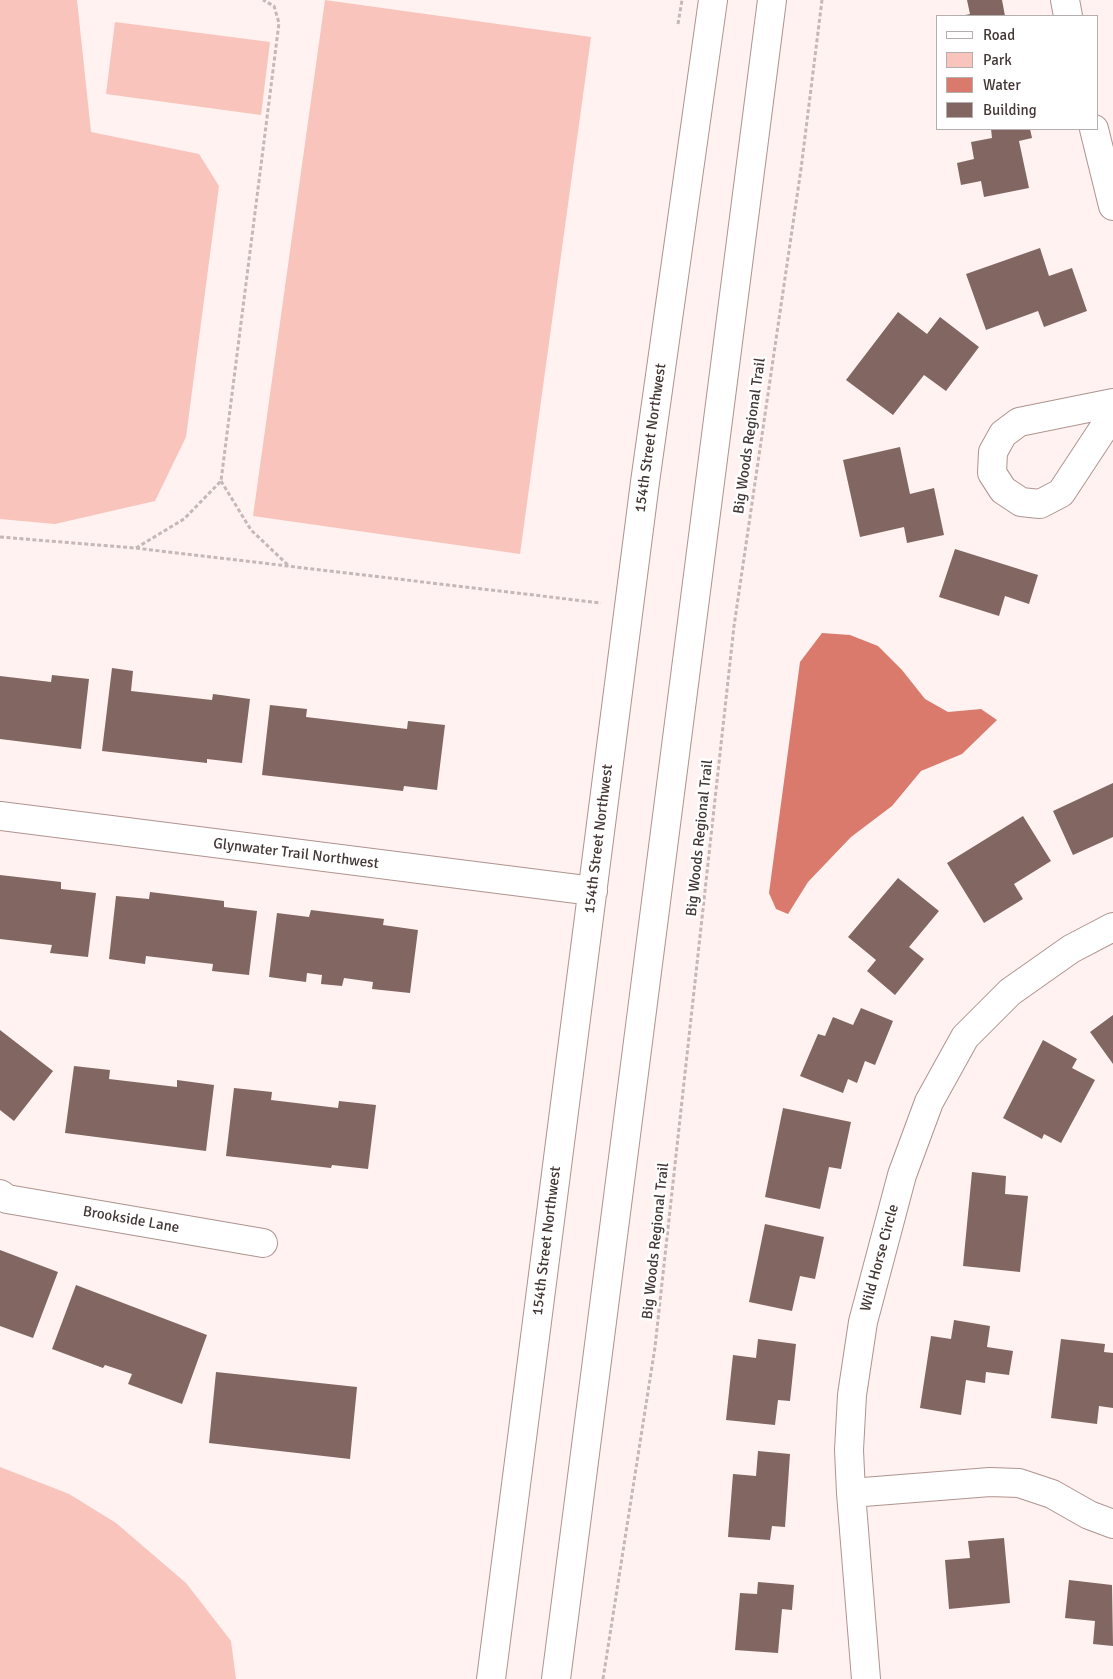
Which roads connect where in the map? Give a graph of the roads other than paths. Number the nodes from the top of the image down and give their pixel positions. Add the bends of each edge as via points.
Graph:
1 (713, 0) edge
2 (772, 0) edge
3 (1064, 0) edge
4 (1068, 15) edge
5 (1094, 130) edge
6 (1113, 206) edge
7 (1113, 403) edge
8 (1113, 414) edge
9 (0, 816) edge
10 (592, 891) junction
11 (1113, 927) edge
12 (0, 1194) edge
13 (263, 1243) dead end
14 (851, 1493) junction
15 (1113, 1524) edge
16 (491, 1679) edge
17 (556, 1679) edge
18 (866, 1679) edge

1 - 10 street, 154th Street Northwest via 644,482
2 - 17 street
3 - 4 street
5 - 6 street
7 - 8 street via 1019,422 1003,434 993,452 992,473 1003,490 1020,502 1040,504 1062,493
9 - 10 street, Glynwater Trail Northwest
10 - 16 street, 154th Street Northwest
11 - 14 street, Wild Horse Circle via 1071,949 1010,992 965,1037 929,1102 902,1175 863,1322 852,1395
12 - 13 street, Brookside Lane via 7,1198
14 - 15 street via 990,1482 1019,1483 1052,1494 1088,1515
14 - 18 street, Wild Horse Circle

